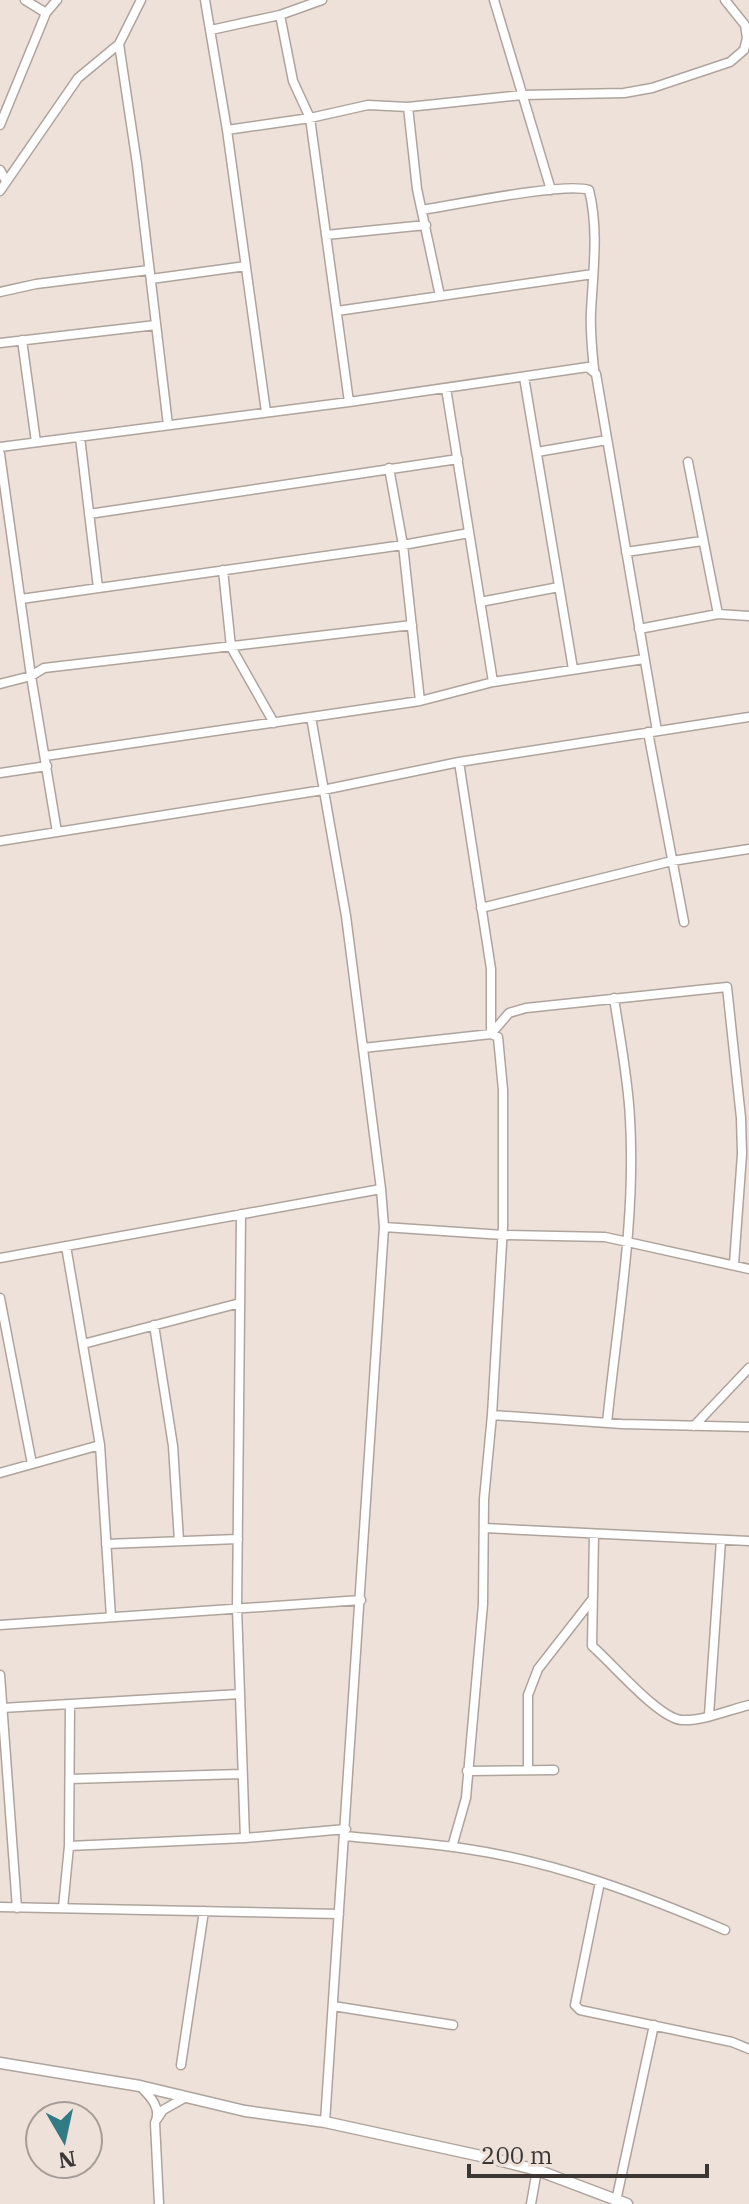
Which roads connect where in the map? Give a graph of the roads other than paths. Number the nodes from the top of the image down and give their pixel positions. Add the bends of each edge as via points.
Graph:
1 (25, 0) edge
2 (57, 0) edge
3 (141, 0) edge
4 (205, 0) edge
5 (494, 0) edge
6 (725, 0) edge
7 (316, 1) edge
8 (46, 13) junction
9 (280, 15) junction
10 (211, 30) junction
11 (119, 44) junction
12 (522, 95) junction
13 (408, 107) junction
14 (310, 118) junction
15 (0, 125) edge
16 (227, 130) junction
17 (0, 170) edge
18 (6, 181) junction
19 (551, 190) junction
20 (0, 191) edge
21 (422, 210) junction
22 (426, 225) junction
23 (326, 235) junction
24 (246, 266) junction
25 (593, 274) junction
26 (150, 275) junction
27 (0, 292) edge
28 (440, 296) junction
29 (337, 311) junction
30 (156, 325) junction
31 (22, 340) junction
32 (0, 343) edge
33 (594, 369) junction
34 (524, 377) junction
35 (446, 388) junction
36 (349, 402) junction
37 (266, 412) junction
38 (168, 425) junction
39 (80, 437) junction
40 (607, 440) junction
41 (36, 442) junction
42 (0, 447) edge
43 (537, 452) junction
44 (0, 454) edge
45 (458, 459) junction
46 (688, 462) dead end
47 (389, 468) junction
48 (89, 514) junction
49 (469, 533) junction
50 (702, 541) junction
51 (403, 545) junction
52 (626, 552) junction
53 (223, 570) junction
54 (559, 587) junction
55 (98, 588) junction
56 (21, 599) junction
57 (480, 602) junction
58 (718, 614) junction
59 (749, 616) edge
60 (412, 625) junction
61 (639, 629) junction
62 (231, 647) junction
63 (644, 659) junction
64 (573, 669) junction
65 (31, 676) junction
66 (493, 682) junction
67 (0, 684) edge
68 (420, 701) junction
69 (311, 717) junction
70 (749, 717) edge
71 (274, 723) junction
72 (653, 731) junction
73 (45, 756) junction
74 (459, 762) junction
75 (47, 766) junction
76 (0, 773) edge
77 (323, 790) junction
78 (57, 832) junction
79 (0, 841) edge
80 (749, 849) edge
81 (672, 861) junction
82 (481, 908) junction
83 (684, 922) dead end
84 (614, 998) junction
85 (491, 1034) junction
86 (363, 1048) junction
87 (381, 1189) junction
88 (241, 1214) junction
89 (384, 1227) junction
90 (503, 1235) junction
91 (626, 1241) junction
92 (66, 1246) junction
93 (0, 1258) edge
94 (734, 1264) junction
95 (749, 1269) edge
96 (0, 1298) edge
97 (240, 1303) junction
98 (154, 1325) junction
99 (83, 1344) junction
100 (749, 1368) edge
101 (492, 1415) junction
102 (607, 1423) junction
103 (694, 1426) junction
104 (749, 1427) edge
105 (100, 1445) junction
106 (32, 1464) junction
107 (0, 1473) edge
108 (484, 1528) junction
109 (594, 1534) junction
110 (238, 1539) junction
111 (721, 1540) junction
112 (179, 1541) junction
113 (749, 1541) edge
114 (106, 1544) junction
115 (361, 1600) junction
116 (592, 1601) junction
117 (237, 1608) junction
118 (111, 1617) junction
119 (0, 1625) edge
120 (0, 1675) edge
121 (240, 1694) junction
122 (70, 1704) junction
123 (749, 1705) edge
124 (2, 1708) junction
125 (709, 1715) junction
126 (528, 1770) junction
127 (554, 1770) dead end
128 (467, 1771) junction
129 (241, 1774) junction
130 (70, 1779) junction
131 (346, 1832) junction
132 (245, 1838) junction
133 (69, 1846) junction
134 (452, 1847) junction
135 (600, 1882) junction
136 (0, 1907) edge
137 (17, 1908) junction
138 (63, 1908) junction
139 (204, 1911) junction
140 (339, 1914) junction
141 (725, 1930) dead end
142 (333, 2006) junction
143 (453, 2025) dead end
144 (654, 2025) junction
145 (749, 2049) edge
146 (0, 2063) edge
147 (181, 2065) dead end
148 (140, 2086) junction
149 (186, 2097) junction
150 (325, 2122) junction
151 (155, 2123) junction
152 (537, 2170) junction
153 (621, 2202) edge
154 (159, 2204) edge
155 (531, 2204) edge

1 - 8 street
2 - 8 street
3 - 11 street
4 - 10 street
5 - 12 street
6 - 12 street via 745,25 747,38 744,50 730,62 638,91
7 - 9 street
8 - 15 street
9 - 10 street
9 - 14 street via 293,81
10 - 16 street
11 - 18 street via 78,78
11 - 26 street
12 - 13 street
12 - 19 street
13 - 14 street via 368,105
13 - 21 street
14 - 16 street
14 - 23 street
16 - 24 street
17 - 18 street
18 - 20 street
19 - 21 street
19 - 25 street via 589,190
21 - 22 street
22 - 23 street
22 - 28 street
23 - 29 street
24 - 26 street
24 - 37 street
25 - 28 street
25 - 33 street
26 - 27 street
26 - 30 street
28 - 29 street
29 - 36 street
30 - 31 street
30 - 38 street
31 - 32 street
31 - 41 street
33 - 34 street
33 - 40 street
34 - 35 street
34 - 43 street
35 - 36 street
35 - 45 street
36 - 37 street
37 - 38 street
38 - 39 street
39 - 41 street
39 - 48 street
40 - 43 street
40 - 52 street
41 - 42 street
43 - 54 street
44 - 56 street
45 - 47 street
45 - 49 street
46 - 50 street
47 - 48 street
47 - 51 street
48 - 55 street
49 - 51 street
49 - 57 street
50 - 52 street
50 - 58 street
51 - 53 street
51 - 60 street
52 - 61 street
53 - 55 street
53 - 62 street
54 - 57 street
54 - 64 street
55 - 56 street
56 - 65 street
57 - 66 street
58 - 59 street
58 - 61 street
60 - 62 street
60 - 68 street
61 - 63 street
62 - 65 street via 44,668
62 - 71 street
63 - 64 street
63 - 72 street
64 - 66 street
65 - 67 street
65 - 73 street
66 - 68 street
68 - 69 street
69 - 71 street
69 - 77 street
70 - 72 street
71 - 73 street
72 - 74 street
72 - 81 street
73 - 75 street
74 - 77 street
74 - 82 street
75 - 76 street
75 - 78 street
77 - 78 street
77 - 86 street
78 - 79 street
80 - 81 street
81 - 82 street
81 - 83 street
82 - 85 street via 491,969
84 - 85 street via 509,1013
84 - 91 street via 630,1119
84 - 94 street via 729,989 742,1154
85 - 86 street
85 - 90 street via 498,1037 503,1090
86 - 87 street
87 - 88 street
87 - 89 street
88 - 92 street
88 - 97 street
89 - 90 street
89 - 115 street
90 - 91 street
90 - 101 street
91 - 94 street
91 - 102 street
92 - 93 street
92 - 99 street
94 - 95 street
96 - 106 street
97 - 98 street
97 - 110 street
98 - 99 street
98 - 112 street via 173,1446
99 - 105 street
100 - 103 street
101 - 102 street
101 - 108 street
102 - 103 street
103 - 104 street
105 - 106 street
105 - 114 street
106 - 107 street
108 - 109 street
108 - 128 street via 483,1604
109 - 111 street
109 - 116 street
110 - 112 street
110 - 117 street
111 - 113 street
111 - 125 street
112 - 114 street
114 - 118 street
115 - 117 street
115 - 131 street
116 - 125 street via 592,1646 676,1720
116 - 126 street via 538,1669 528,1695
117 - 118 street
117 - 121 street
118 - 119 street
120 - 124 street
121 - 122 street
121 - 129 street
122 - 124 street
122 - 130 street
123 - 125 street
124 - 137 street
126 - 127 street
126 - 128 street
128 - 134 street via 466,1798
129 - 130 street
129 - 132 street
130 - 133 street
131 - 132 street
131 - 134 street
131 - 140 street
132 - 133 street
133 - 138 street
134 - 135 street
135 - 141 street
135 - 144 street via 575,2005
136 - 137 street
137 - 138 street
138 - 139 street
139 - 140 street
139 - 147 street
140 - 142 street
142 - 143 street
142 - 150 street
144 - 145 street
144 - 153 street
146 - 148 main road
148 - 149 main road
148 - 151 street via 154,2100
149 - 150 main road
149 - 151 street via 163,2110
150 - 152 main road
151 - 154 street
152 - 153 main road
152 - 155 street

